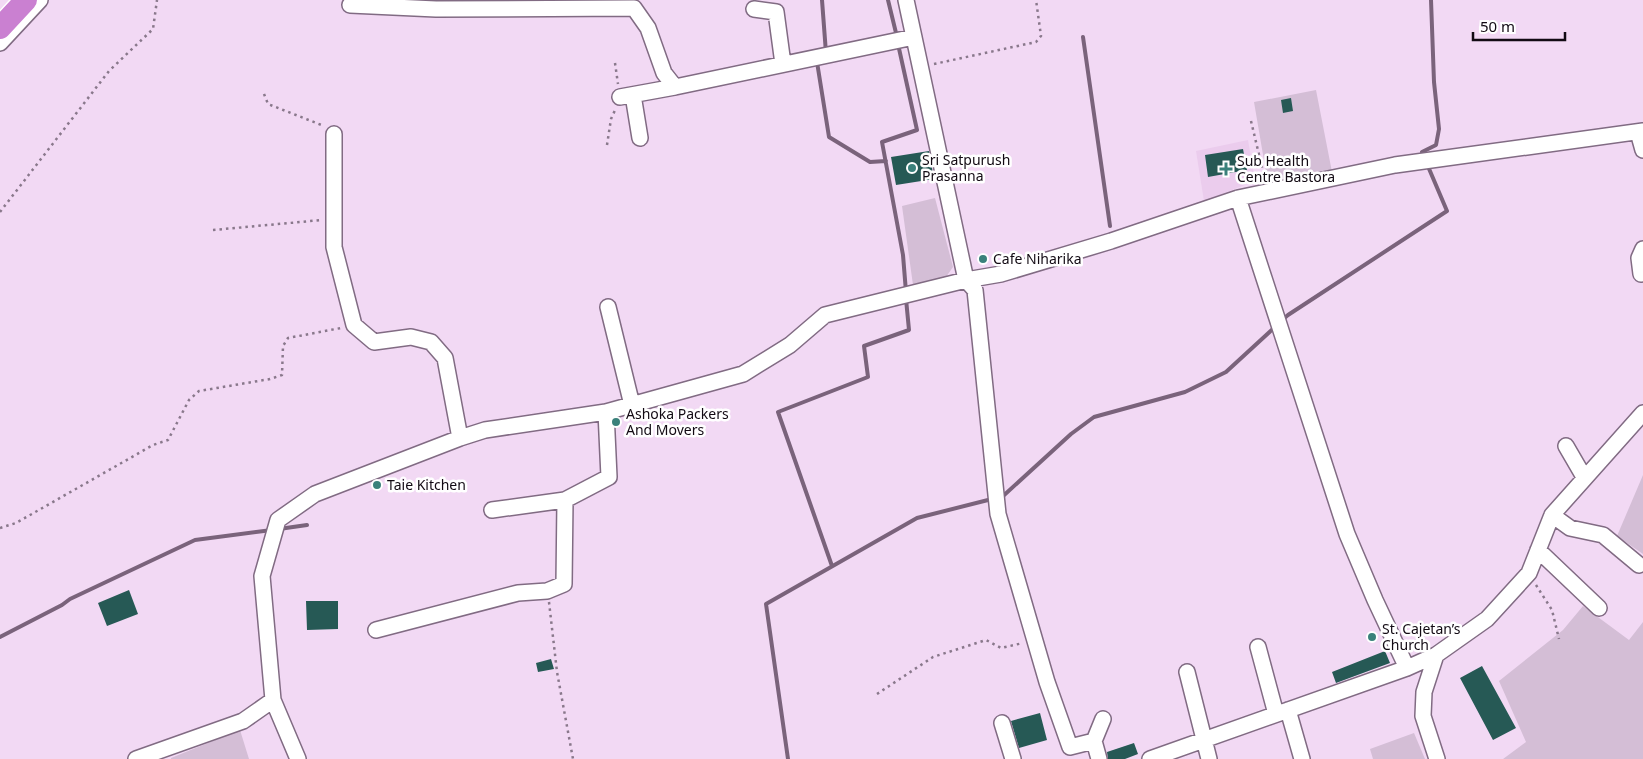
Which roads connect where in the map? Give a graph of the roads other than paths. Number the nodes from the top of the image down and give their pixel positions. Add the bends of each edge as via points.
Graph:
1 (26, 0) edge
2 (40, 0) edge
3 (906, 0) edge
4 (350, 5) dead end
5 (754, 9) dead end
6 (0, 28) edge
7 (914, 37) junction
8 (0, 43) edge
9 (783, 64) junction
10 (675, 87) junction
11 (1641, 131) edge
12 (334, 134) road end
13 (640, 138) dead end
14 (1643, 150) edge
15 (1238, 198) junction
16 (1643, 249) edge
17 (1641, 274) dead end
18 (966, 280) junction
19 (608, 307) dead end
20 (632, 405) junction
21 (606, 412) junction
22 (1643, 413) edge
23 (460, 438) junction
24 (1566, 446) dead end
25 (1584, 477) junction
26 (565, 500) junction
27 (492, 510) dead end
28 (1552, 515) junction
29 (1538, 550) junction
30 (1639, 565) dead end
31 (1599, 608) dead end
32 (376, 630) dead end
33 (1258, 647) dead end
34 (1436, 655) junction
35 (1407, 668) junction
36 (1187, 672) dead end
37 (273, 700) junction
38 (1282, 712) junction
39 (1103, 719) dead end
40 (1002, 723) dead end
41 (1094, 740) junction
42 (1204, 740) junction
43 (136, 759) edge
44 (298, 759) edge
45 (1013, 759) edge
46 (1099, 759) edge
47 (1150, 759) edge
48 (1210, 759) edge
49 (1302, 759) edge
50 (1437, 759) edge

1 - 6 highway
2 - 8 street
3 - 7 street
4 - 10 street via 436,9 634,8 648,28 664,73
5 - 9 street via 776,12
7 - 9 street
7 - 18 street
9 - 10 street
10 - 13 street via 627,96
11 - 14 street
11 - 15 street via 1394,165
12 - 23 street via 334,247 354,325 374,342 411,337 432,342 445,358
15 - 18 street via 1111,241 1001,274
15 - 35 street via 1347,534
16 - 17 street via 1639,258
18 - 20 street via 825,315 790,345 743,374
18 - 41 street via 975,290 998,514 1034,640 1070,747
19 - 20 street
20 - 21 street
21 - 23 street via 485,430
21 - 26 street via 609,477
22 - 25 street
23 - 37 street via 315,494 278,520 262,576
24 - 25 street
25 - 28 street
26 - 27 street
26 - 32 street via 564,584 547,591 518,593
28 - 29 street
28 - 30 street via 1570,528 1603,535
29 - 31 street
29 - 34 street via 1529,573 1487,619
33 - 38 street
34 - 35 street
34 - 50 street via 1424,692 1423,716
35 - 38 street
36 - 42 street
37 - 43 street via 244,721
37 - 44 street
38 - 42 street
38 - 49 street
39 - 41 street
40 - 45 street
41 - 46 street
42 - 47 street
42 - 48 street

